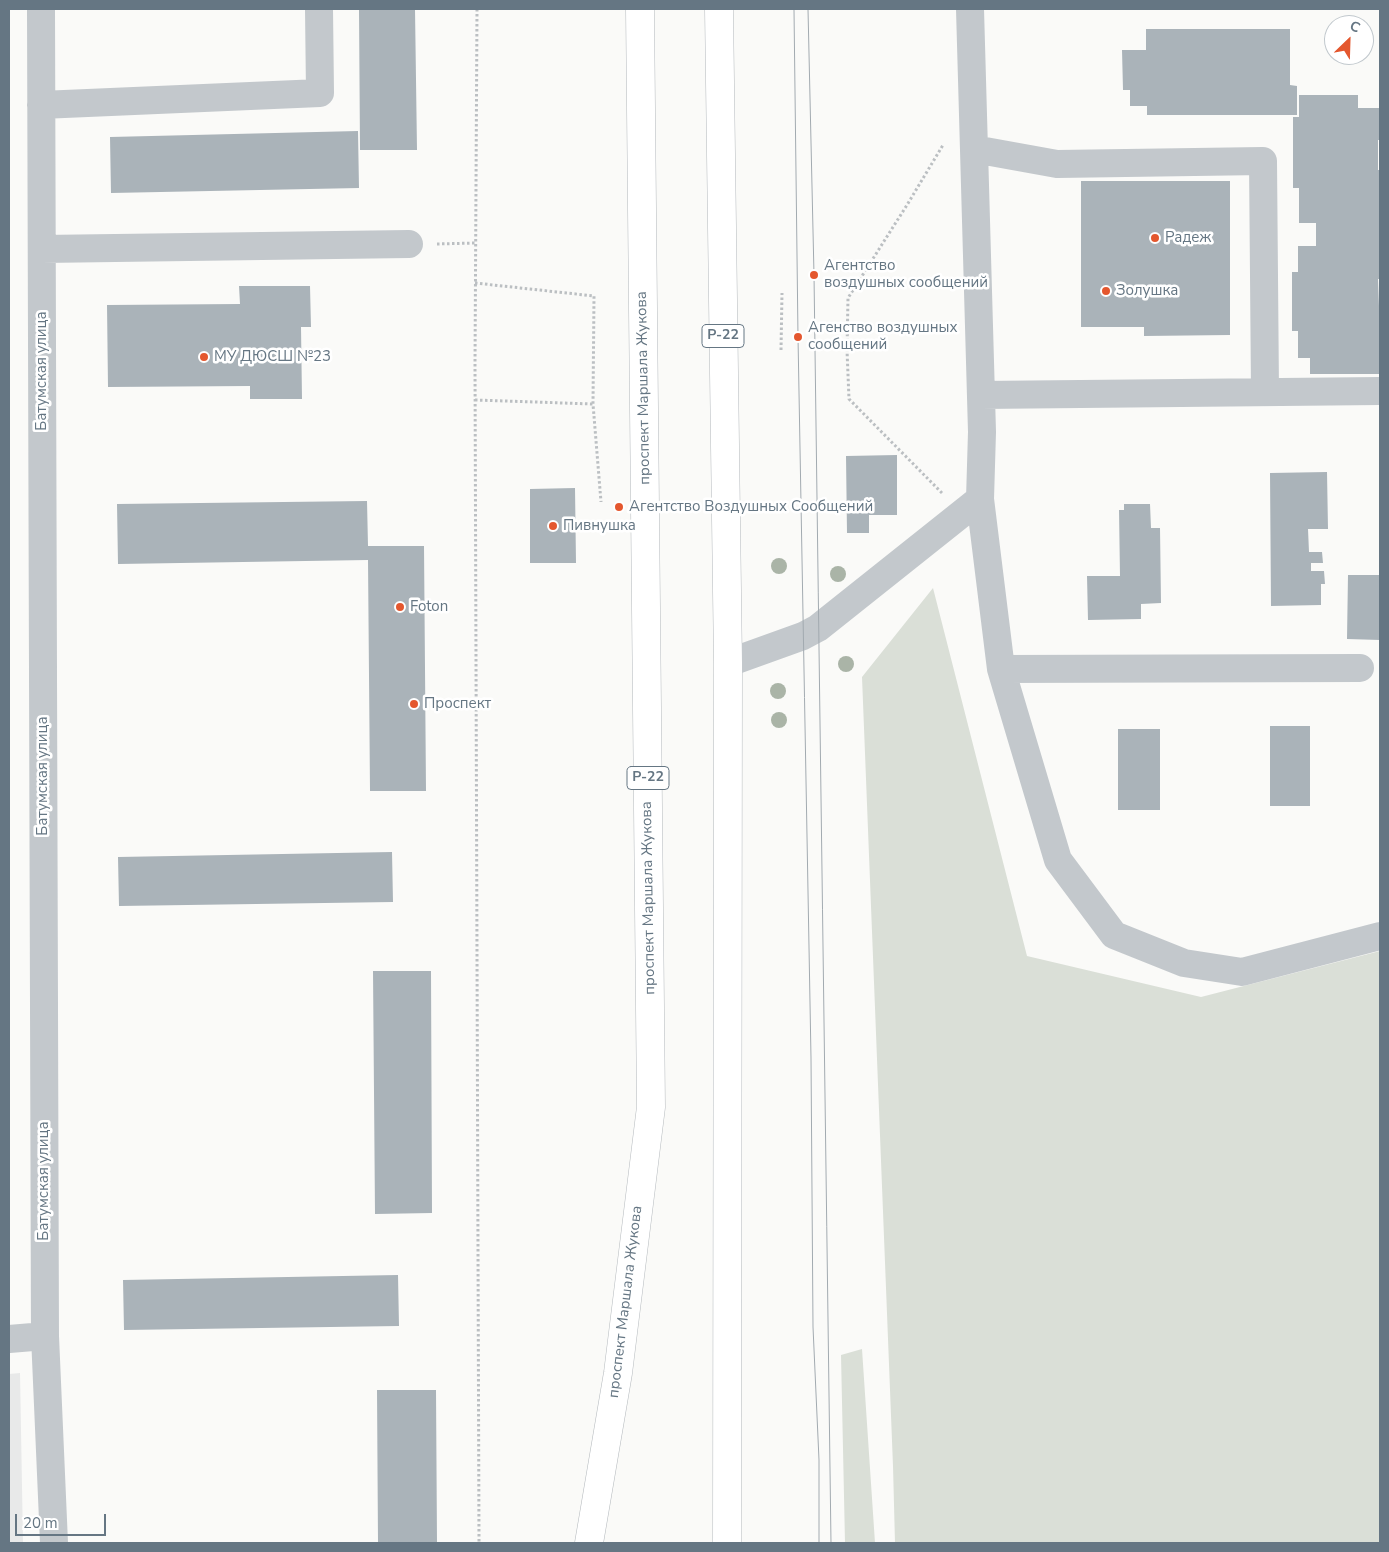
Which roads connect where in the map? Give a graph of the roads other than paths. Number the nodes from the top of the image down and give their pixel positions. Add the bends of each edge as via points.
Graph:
1 (41, 9) edge
2 (318, 9) edge
3 (640, 9) edge
4 (719, 9) edge
5 (970, 9) edge
6 (41, 105) junction
7 (974, 149) junction
8 (409, 244) road end
9 (42, 249) junction
10 (1265, 391) junction
11 (1380, 391) edge
12 (981, 395) junction
13 (971, 506) junction
14 (728, 663) junction
15 (1360, 668) dead end
16 (1002, 669) junction
17 (1380, 936) edge
18 (45, 1336) junction
19 (9, 1339) edge
20 (54, 1543) edge
21 (589, 1543) edge
22 (727, 1543) edge

1 - 6 street, Батумская улица
2 - 6 street via 320,93
3 - 21 highway, проспект Маршала Жукова / Р-22 via 651,1107 618,1373
4 - 14 highway, Р-22
5 - 7 street
6 - 9 street, Батумская улица
7 - 10 street via 1057,164 1263,161
7 - 12 street
8 - 9 street
9 - 18 street, Батумская улица
10 - 11 street
10 - 12 street
12 - 13 street via 982,432
13 - 14 street via 818,628
13 - 16 street
14 - 22 highway, Р-22
15 - 16 street
16 - 17 street via 1058,860 1114,935 1184,963 1242,972
18 - 19 street
18 - 20 street, Батумская улица

